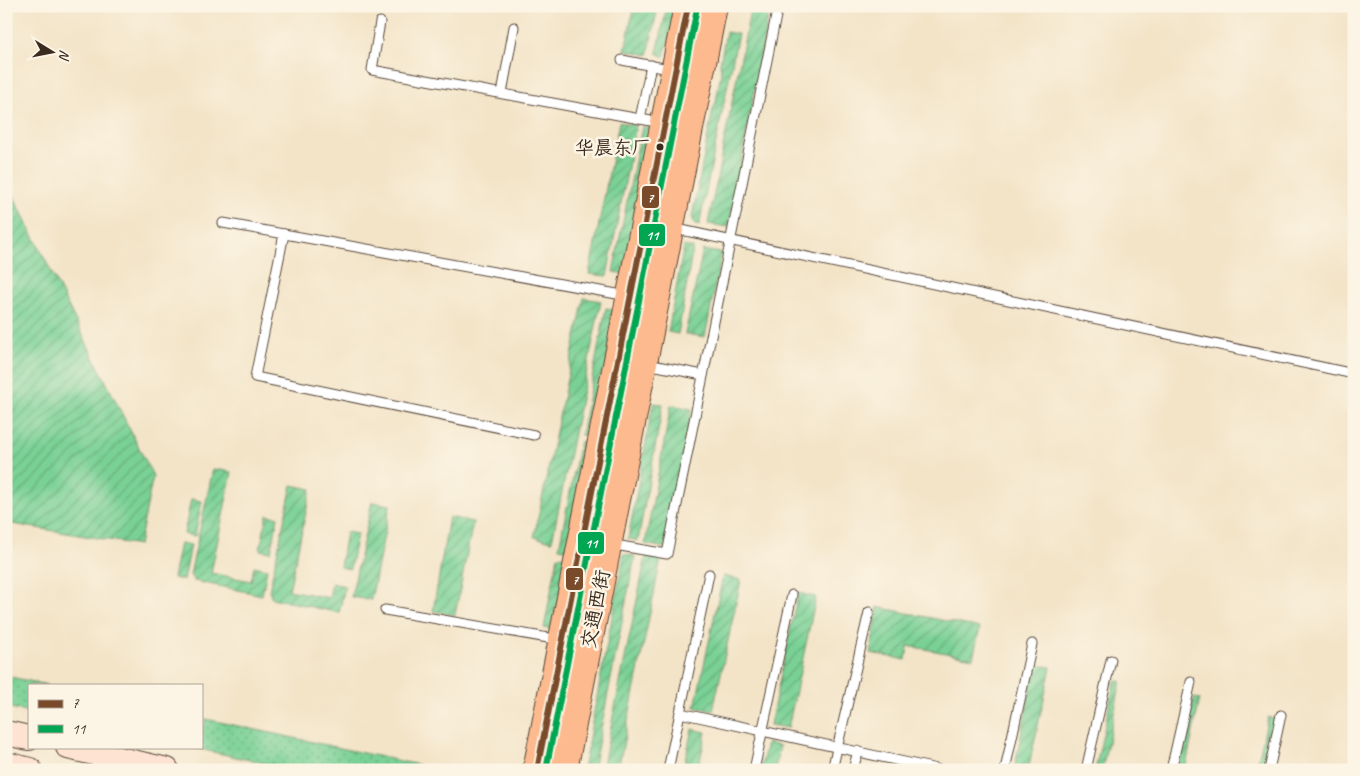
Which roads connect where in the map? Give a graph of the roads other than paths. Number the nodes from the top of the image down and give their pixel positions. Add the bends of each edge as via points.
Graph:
1 (688, 6) edge
2 (713, 6) edge
3 (778, 6) edge
4 (380, 22) dead end
5 (514, 27) dead end
6 (622, 60) dead end
7 (663, 68) junction
8 (502, 93) junction
9 (665, 124) junction
10 (223, 223) dead end
11 (670, 228) junction
12 (284, 234) junction
13 (730, 240) junction
14 (630, 297) junction
15 (643, 363) junction
16 (1354, 374) edge
17 (703, 375) junction
18 (534, 435) dead end
19 (608, 544) junction
20 (709, 574) dead end
21 (792, 595) dead end
22 (385, 610) dead end
23 (869, 612) dead end
24 (562, 640) junction
25 (1032, 644) dead end
26 (1111, 660) dead end
27 (1191, 682) dead end
28 (680, 713) junction
29 (1281, 715) dead end
30 (763, 731) junction
31 (6, 733) edge
32 (28, 738) edge
33 (838, 747) junction
34 (72, 748) edge
35 (858, 751) junction
36 (6, 764) edge
37 (30, 770) edge
38 (167, 770) edge
39 (537, 770) edge
40 (563, 770) edge
41 (668, 770) edge
42 (754, 770) edge
43 (832, 770) edge
44 (853, 770) edge
45 (942, 770) edge
46 (1005, 770) edge
47 (1086, 770) edge
48 (1171, 770) edge
49 (1269, 770) edge

1 - 7 main road, 交通西街
2 - 9 main road, 交通西街
3 - 13 lane
4 - 8 lane via 372,70
5 - 8 lane
6 - 7 lane
7 - 9 main road, 交通西街
8 - 9 lane
9 - 11 main road, 交通西街
9 - 14 main road, 交通西街
10 - 12 lane
11 - 13 lane
11 - 15 main road, 交通西街
12 - 14 lane
12 - 18 lane via 255,377
13 - 16 lane
13 - 17 lane
14 - 24 main road, 交通西街
15 - 17 lane
15 - 19 main road, 交通西街
17 - 19 lane via 667,554
19 - 40 main road, 交通西街
20 - 28 lane
21 - 30 lane
22 - 24 lane
23 - 33 lane
24 - 39 main road, 交通西街
25 - 46 lane
26 - 47 lane
27 - 48 lane
28 - 30 lane
28 - 41 lane
29 - 49 lane
30 - 33 lane
30 - 42 lane
31 - 32 main road
33 - 35 lane
33 - 43 lane
34 - 38 main road
35 - 44 lane
35 - 45 lane
36 - 37 main road

